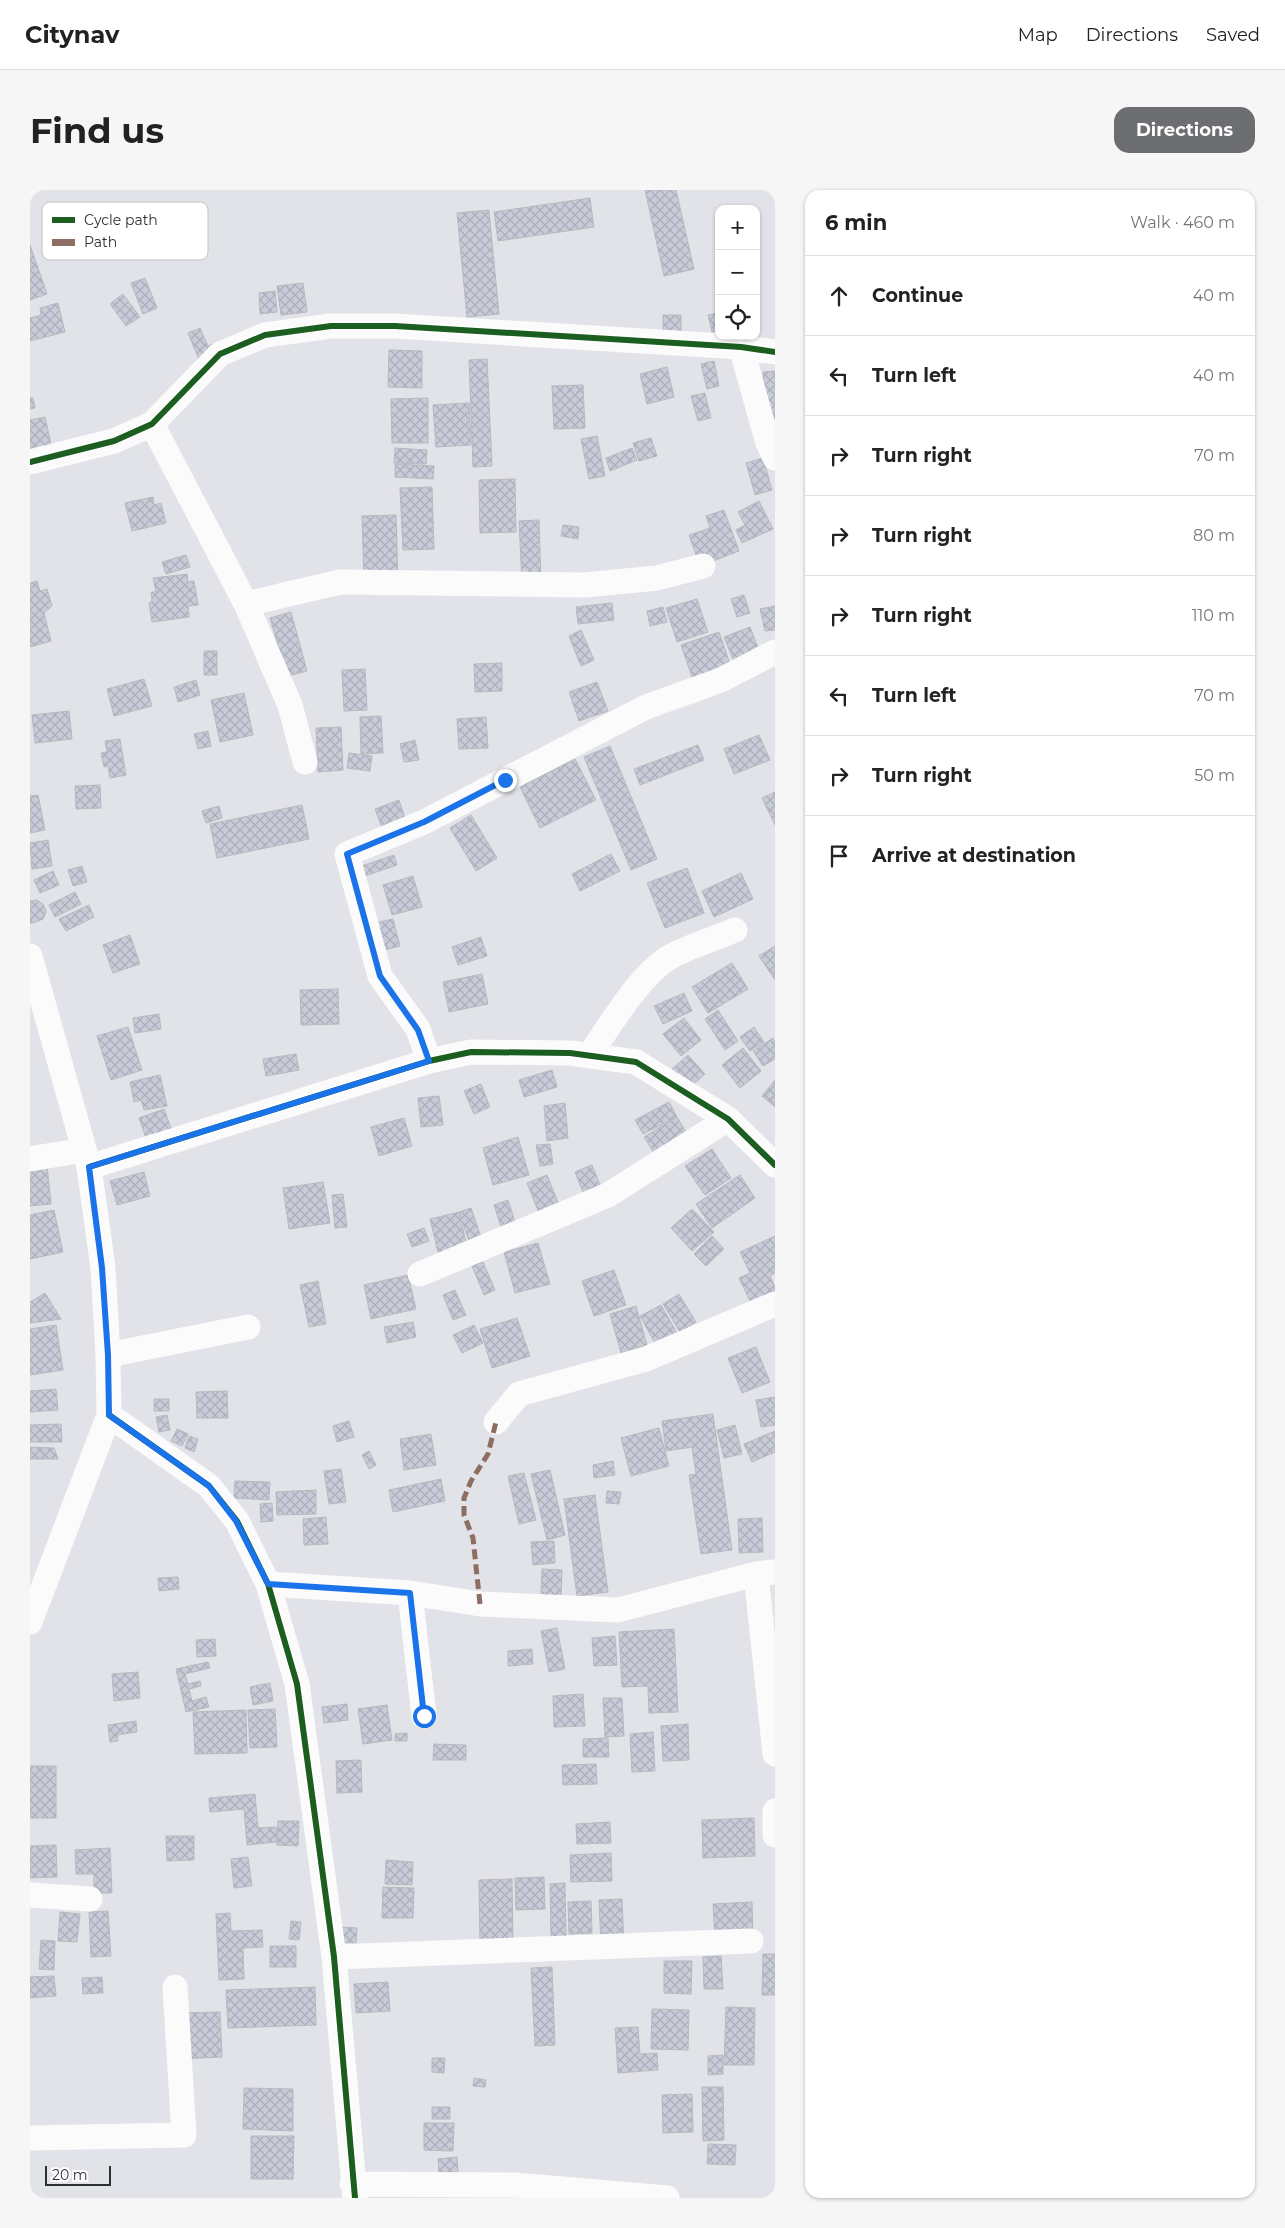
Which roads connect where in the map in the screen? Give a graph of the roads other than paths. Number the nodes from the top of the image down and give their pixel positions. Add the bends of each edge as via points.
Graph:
1 (741, 347) junction
2 (775, 352) edge
3 (152, 424) junction
4 (775, 458) edge
5 (30, 462) edge
6 (703, 566) dead end
7 (246, 604) junction
8 (775, 652) edge
9 (305, 762) dead end
10 (735, 930) dead end
11 (30, 956) edge
12 (589, 1056) junction
13 (429, 1061) junction
14 (728, 1119) junction
15 (30, 1159) edge
16 (87, 1159) junction
17 (775, 1165) edge
18 (420, 1274) dead end
19 (775, 1304) edge
20 (248, 1327) dead end
21 (108, 1355) junction
22 (109, 1415) junction
23 (496, 1422) dead end
24 (766, 1573) edge
25 (268, 1584) junction
26 (410, 1593) junction
27 (30, 1622) edge
28 (424, 1716) dead end
29 (775, 1754) edge
30 (775, 1812) edge
31 (775, 1834) edge
32 (30, 1895) edge
33 (90, 1899) dead end
34 (751, 1941) dead end
35 (334, 1957) junction
36 (175, 1987) dead end
37 (30, 2138) edge
38 (353, 2191) edge
39 (667, 2198) edge

1 - 2 street
1 - 3 street via 404,327 331,326 265,335 220,354
1 - 4 street
3 - 5 street via 114,441
3 - 7 street
6 - 7 street via 657,578 584,585 340,582
7 - 9 street via 290,705
8 - 13 street via 721,680 646,707 424,822 347,854 380,976 418,1030
10 - 12 street via 669,958 650,974 632,994
11 - 16 street
12 - 13 street via 472,1052
12 - 14 street via 636,1062
13 - 16 street
14 - 17 street
14 - 18 street via 608,1195
15 - 16 street
16 - 21 street via 102,1268
19 - 23 street via 646,1359 519,1394
20 - 21 street
21 - 22 street
22 - 25 street via 209,1486 236,1521
22 - 27 street
24 - 26 street via 618,1610 480,1604
24 - 29 street
25 - 26 street
25 - 35 street via 296,1684
26 - 28 street
30 - 31 street
32 - 33 street
34 - 35 street
35 - 38 street
36 - 37 street via 184,2135
38 - 39 street via 515,2185

